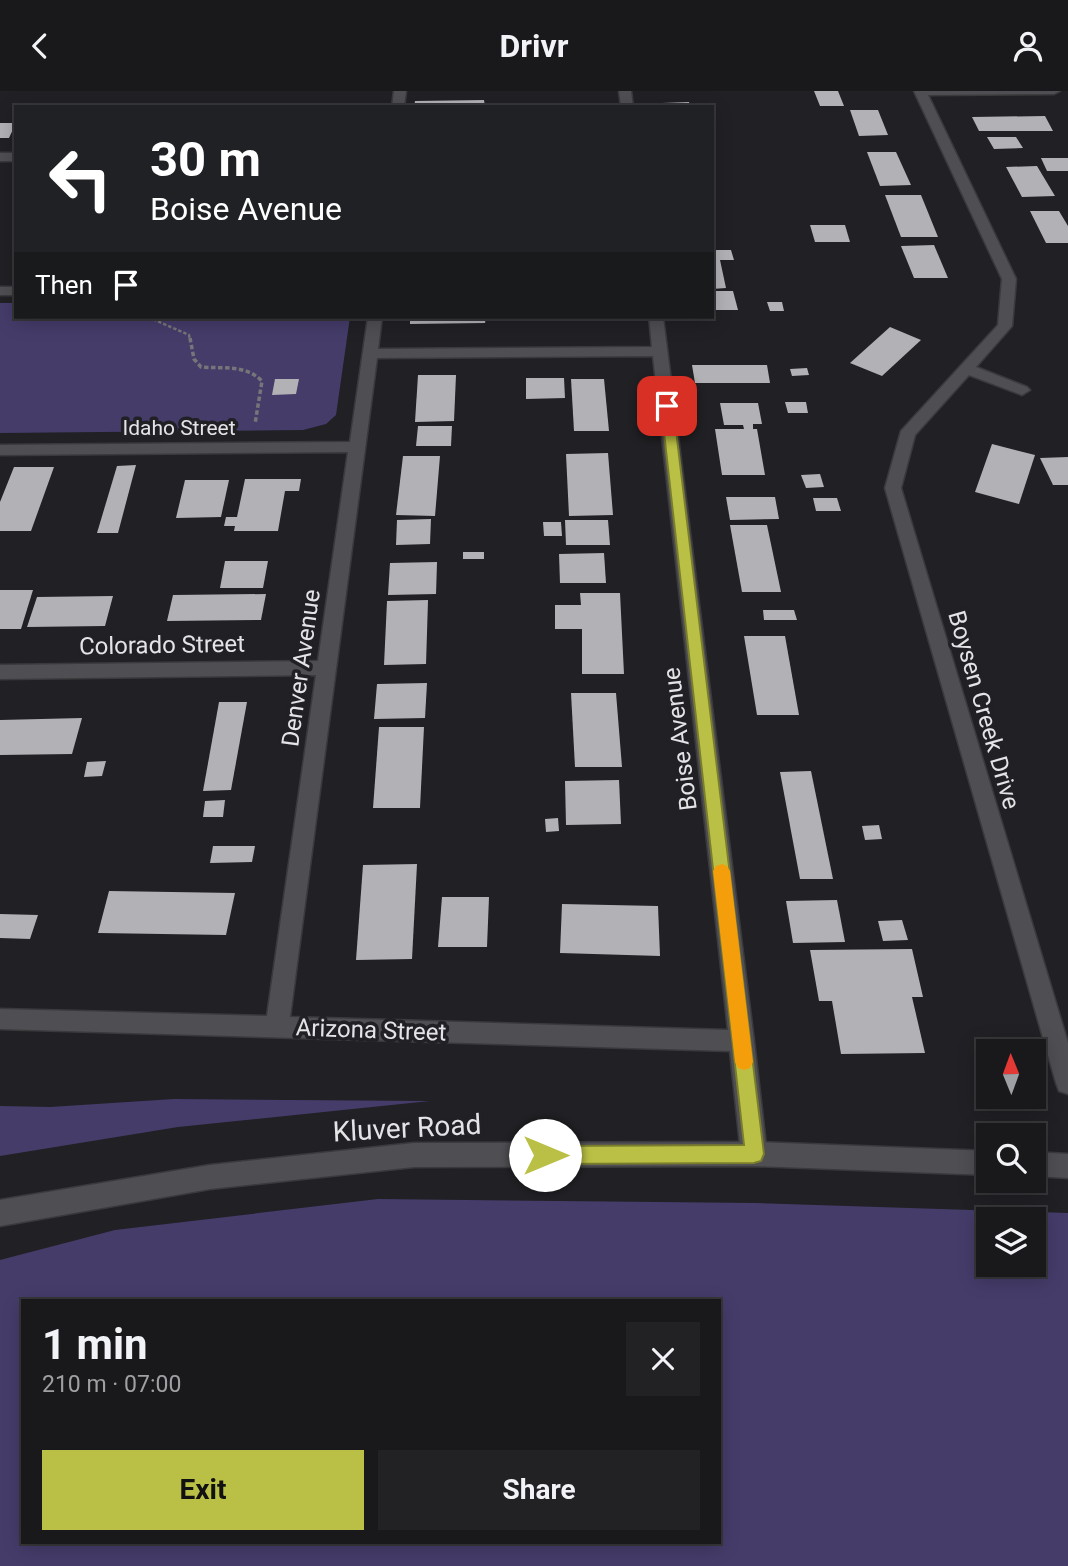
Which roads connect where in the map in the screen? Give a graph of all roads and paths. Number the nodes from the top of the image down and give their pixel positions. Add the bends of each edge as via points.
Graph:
1 (920, 91) edge
2 (1054, 91) edge
3 (153, 319) edge
4 (375, 319) edge
5 (656, 319) edge
6 (660, 351) junction
7 (370, 354) junction
8 (966, 369) junction
9 (1022, 390) dead end
10 (253, 432) dead end
11 (358, 447) junction
12 (0, 450) edge
13 (325, 668) junction
14 (0, 672) edge
15 (0, 1019) edge
16 (277, 1027) junction
17 (742, 1041) junction
18 (1068, 1083) edge
19 (754, 1154) junction
20 (976, 1163) edge
21 (1046, 1165) edge
22 (1068, 1166) edge
23 (0, 1213) edge

1 - 2 street
1 - 8 street, Boysen Creek Drive via 1009,279 1005,326
3 - 10 path via 189,335 194,359 201,367 245,368 257,374 262,381
4 - 7 street, Denver Avenue
5 - 6 street, Boise Avenue
6 - 7 street
6 - 17 street, Boise Avenue
7 - 11 street, Denver Avenue
8 - 9 street
8 - 18 street, Boysen Creek Drive via 907,434 893,488
11 - 12 street, Idaho Street
11 - 13 street, Denver Avenue
13 - 14 street, Colorado Street
13 - 16 street, Denver Avenue
15 - 16 street, Arizona Street
16 - 17 street, Arizona Street
17 - 19 street, Boise Avenue
19 - 20 street, Kluver Road
19 - 23 street, Kluver Road via 414,1155 210,1177
21 - 22 street

